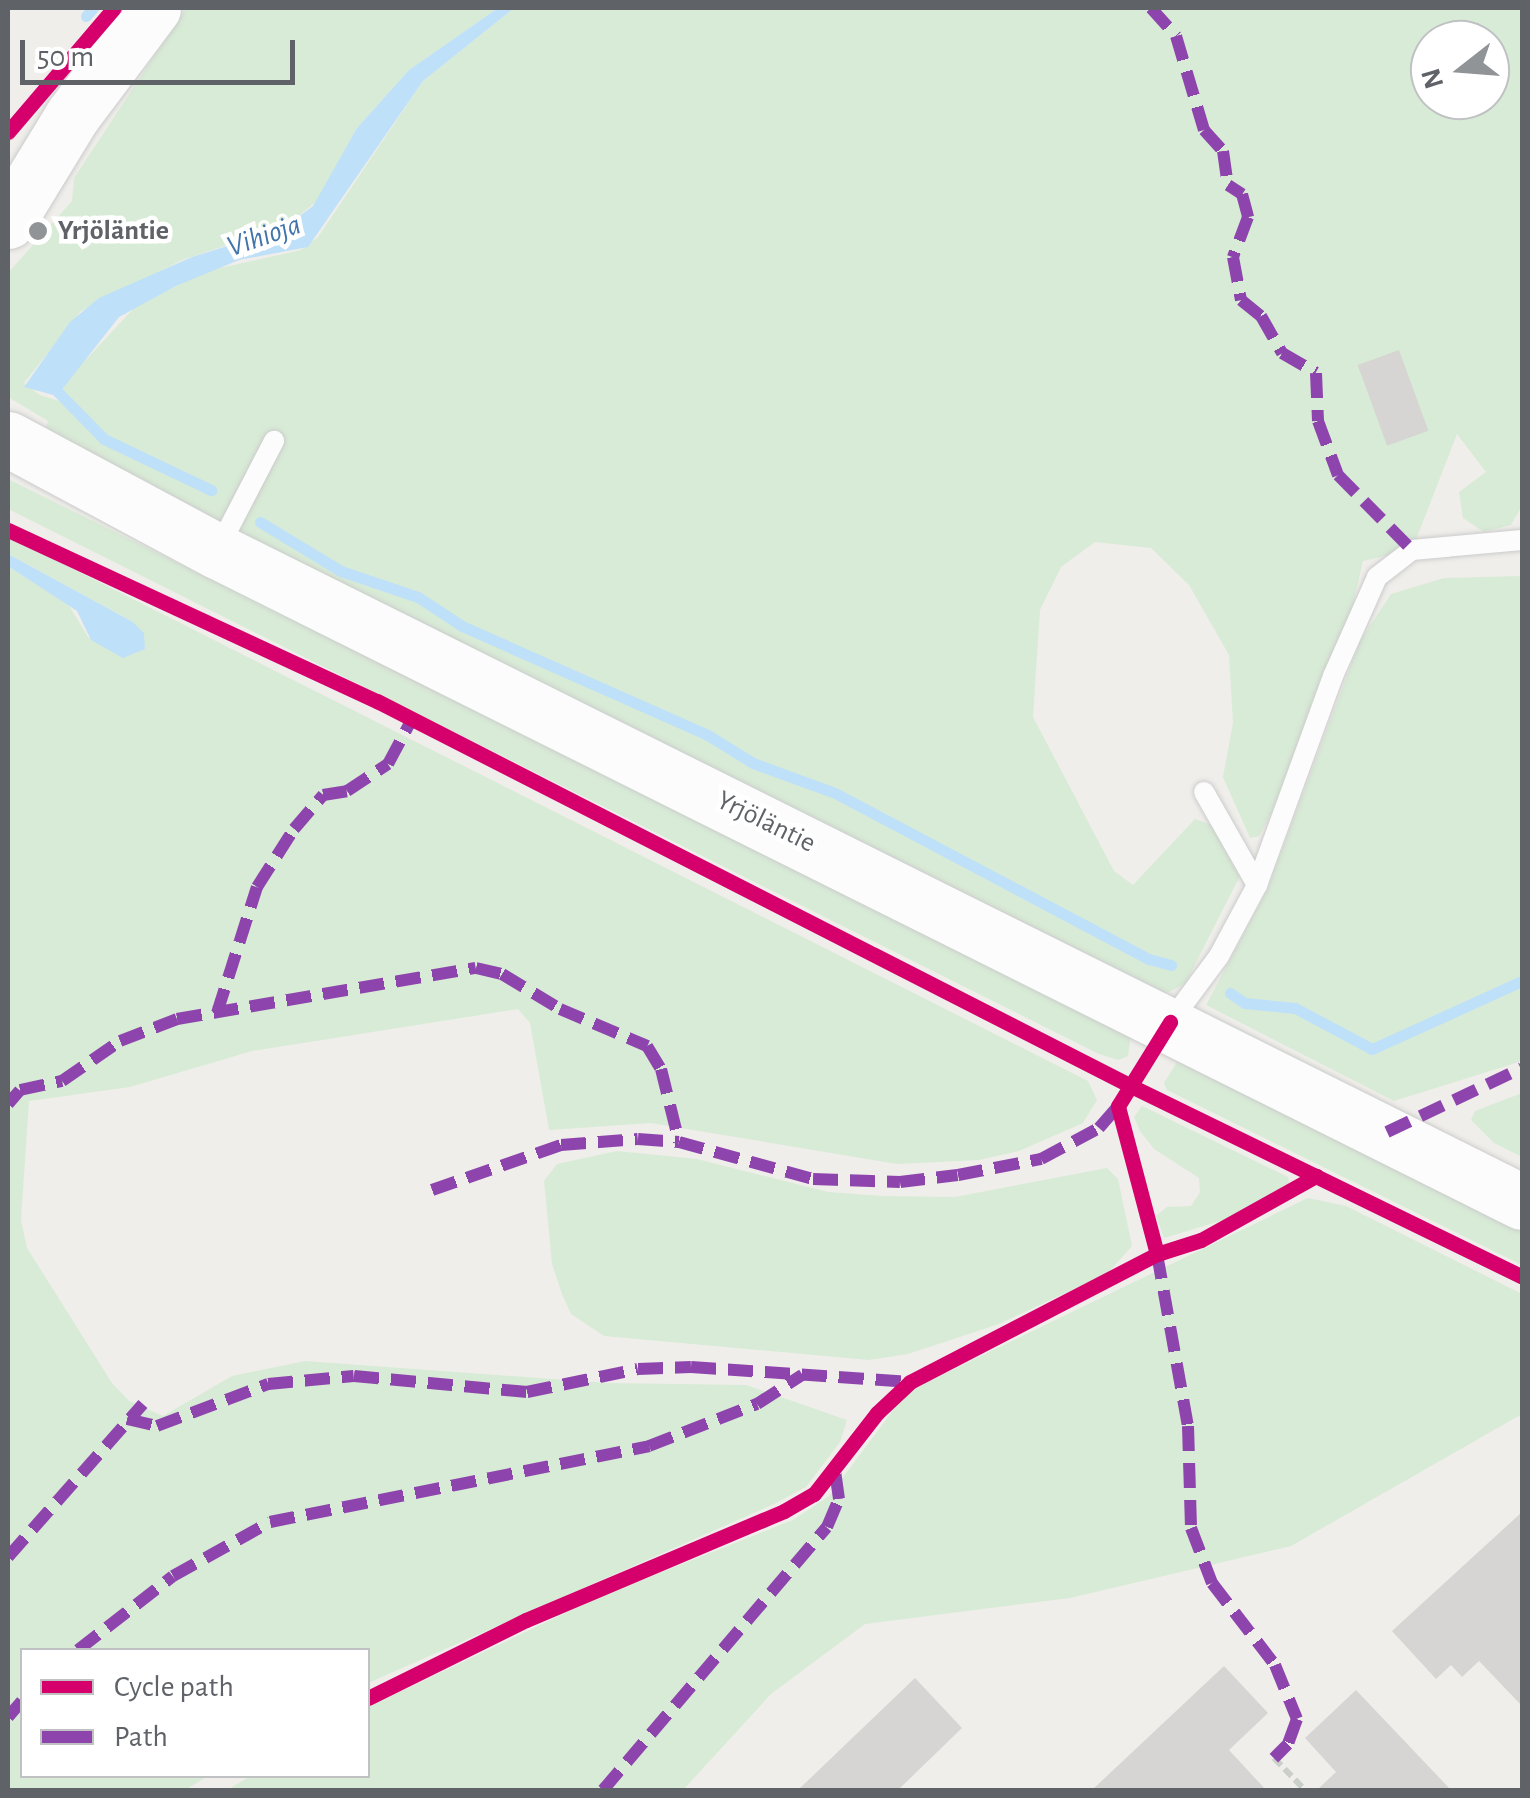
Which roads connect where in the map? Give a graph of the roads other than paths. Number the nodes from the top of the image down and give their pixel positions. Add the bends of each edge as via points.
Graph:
1 (153, 8) edge
2 (72, 116) junction
3 (8, 160) edge
4 (8, 222) edge
5 (8, 440) edge
6 (274, 441) dead end
7 (1522, 540) edge
8 (217, 550) junction
9 (1204, 792) dead end
10 (1257, 884) junction
11 (1170, 1022) junction
12 (1522, 1202) edge

1 - 2 main road
2 - 3 main road
2 - 4 main road
5 - 8 main road, Yrjöläntie
6 - 8 lane
7 - 10 lane via 1412,550 1377,576
8 - 11 main road, Yrjöläntie
9 - 10 lane
10 - 11 lane via 1219,956
11 - 12 main road, Yrjöläntie

